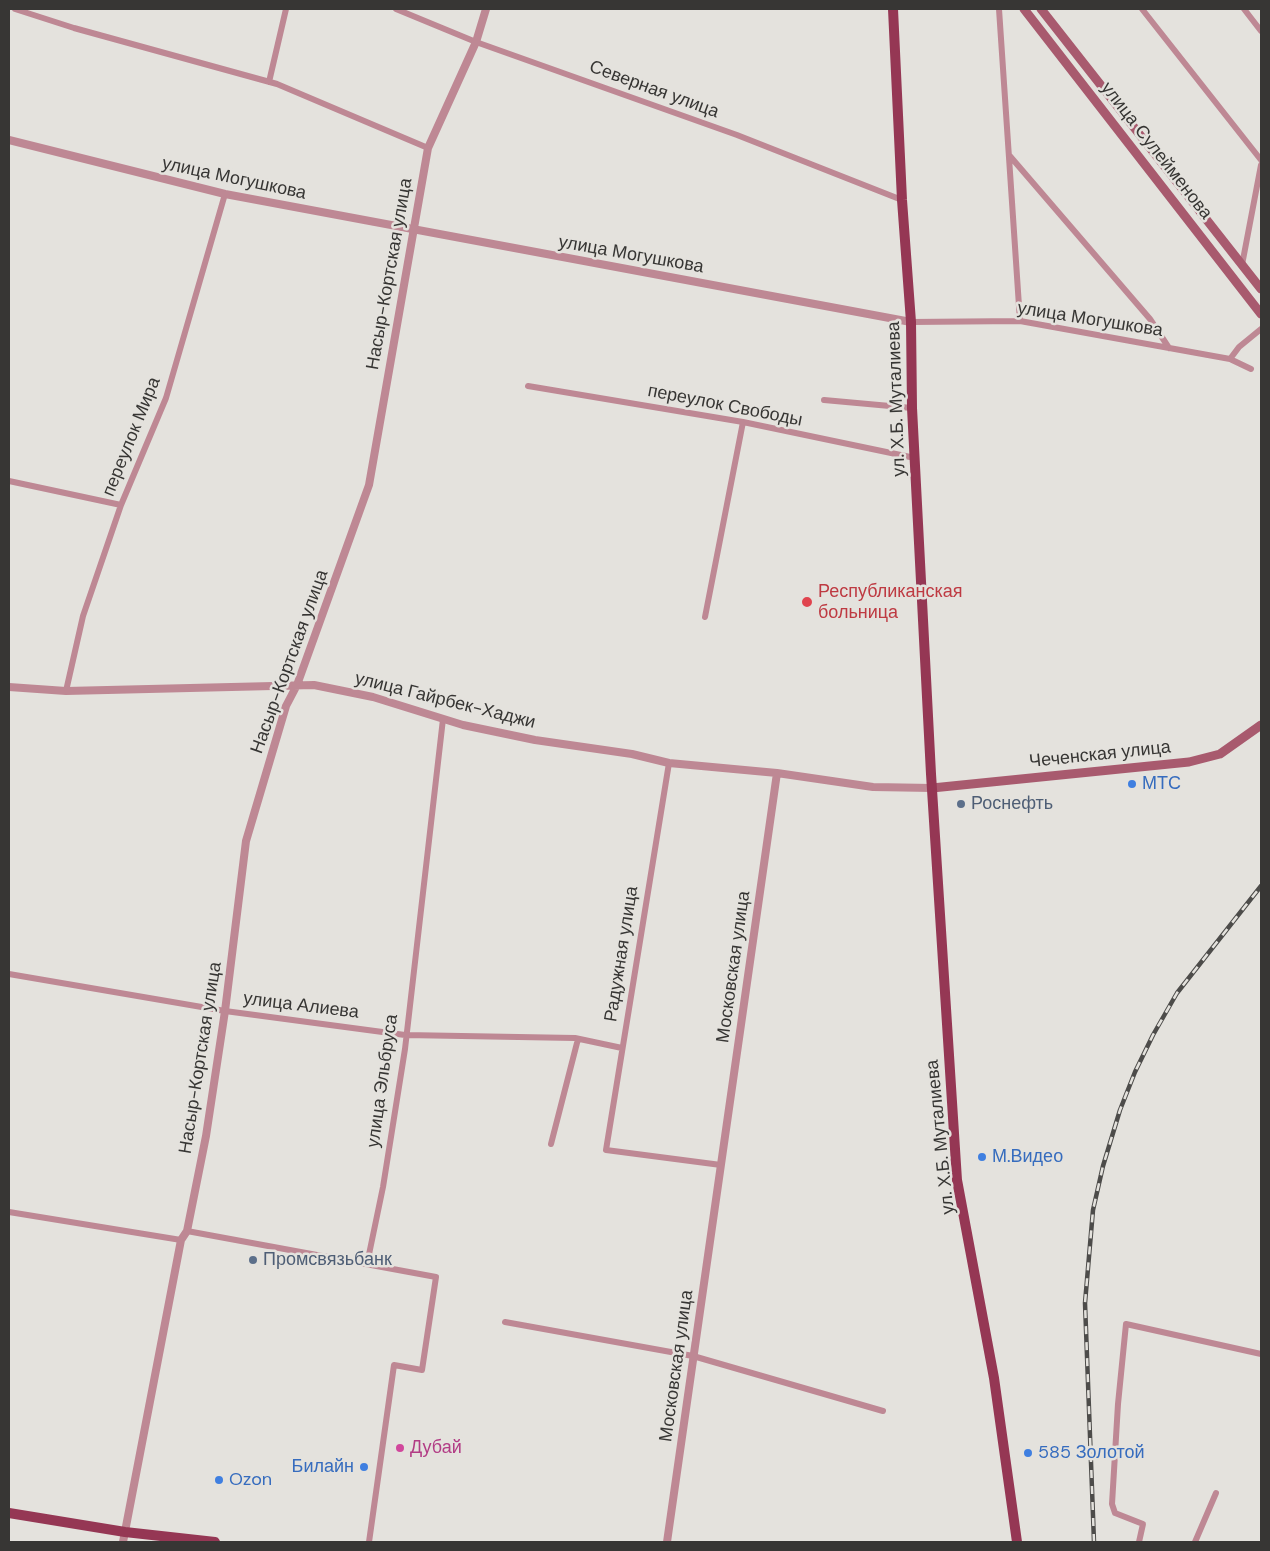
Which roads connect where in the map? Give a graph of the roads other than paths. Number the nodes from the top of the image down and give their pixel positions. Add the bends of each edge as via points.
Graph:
1 (15, 9) edge
2 (286, 9) edge
3 (396, 9) edge
4 (486, 9) edge
5 (893, 9) edge
6 (999, 9) edge
7 (1024, 9) edge
8 (1041, 9) edge
9 (1142, 9) edge
10 (1244, 9) edge
11 (1261, 31) edge
12 (476, 42) junction
13 (269, 82) junction
14 (9, 140) edge
15 (428, 148) junction
16 (1009, 155) junction
17 (1261, 160) edge
18 (1261, 165) edge
19 (225, 194) junction
20 (902, 200) junction
21 (412, 230) junction
22 (1242, 265) junction
23 (1261, 289) edge
24 (1261, 314) edge
25 (1020, 321) junction
26 (910, 322) junction
27 (1261, 329) edge
28 (1170, 348) junction
29 (1230, 359) junction
30 (1252, 369) dead end
31 (528, 386) dead end
32 (824, 400) dead end
33 (912, 408) junction
34 (743, 422) junction
35 (915, 458) junction
36 (9, 481) edge
37 (120, 505) junction
38 (705, 617) dead end
39 (298, 685) junction
40 (9, 687) edge
41 (66, 691) junction
42 (443, 719) junction
43 (1261, 725) edge
44 (669, 763) junction
45 (777, 773) junction
46 (932, 788) junction
47 (9, 974) edge
48 (225, 1011) junction
49 (405, 1035) junction
50 (578, 1039) junction
51 (622, 1048) junction
52 (551, 1144) dead end
53 (721, 1165) junction
54 (9, 1212) edge
55 (187, 1231) junction
56 (181, 1240) junction
57 (367, 1264) junction
58 (504, 1322) dead end
59 (1261, 1354) edge
60 (693, 1356) junction
61 (883, 1411) dead end
62 (1216, 1493) dead end
63 (1014, 1512) junction
64 (9, 1513) edge
65 (124, 1537) edge
66 (215, 1542) edge
67 (369, 1542) edge
68 (667, 1542) edge
69 (1010, 1542) edge
70 (1017, 1542) edge
71 (1139, 1542) edge
72 (1195, 1542) edge

1 - 13 street
2 - 13 street
3 - 12 street, Северная улица
4 - 12 street, Насыр-Кортская улица
5 - 20 main road, ул. Х.Б. Муталиева
6 - 16 street
7 - 24 main road, улица Сулейменова
8 - 22 main road, улица Сулейменова
9 - 17 street
10 - 11 street
12 - 15 street, Насыр-Кортская улица
12 - 20 street, Северная улица via 736,135
13 - 15 street
14 - 19 street, улица Могушкова
15 - 21 street, Насыр-Кортская улица
16 - 25 street
16 - 28 street via 1150,319
18 - 22 street
19 - 21 street, улица Могушкова
19 - 37 street, переулок Мира via 166,398
20 - 26 main road, ул. Х.Б. Муталиева
21 - 26 street, улица Могушкова
21 - 39 street, Насыр-Кортская улица via 369,485
22 - 23 main road, улица Сулейменова
25 - 26 street, улица Могушкова
25 - 28 street, улица Могушкова
26 - 33 main road, ул. Х.Б. Муталиева
27 - 29 street
28 - 29 street, улица Могушкова
29 - 30 street, улица Могушкова
31 - 34 street, переулок Свободы
32 - 33 street
33 - 35 main road, ул. Х.Б. Муталиева
34 - 35 street, переулок Свободы
34 - 38 street
35 - 46 main road, ул. Х.Б. Муталиева
36 - 37 street
37 - 41 street, переулок Мира via 83,616
39 - 41 street, улица Гайрбек-Хаджи
39 - 42 street, улица Гайрбек-Хаджи via 314,685 373,697
39 - 48 street, Насыр-Кортская улица via 286,706 246,841
40 - 41 street, улица Гайрбек-Хаджи
42 - 44 street, улица Гайрбек-Хаджи via 535,740 632,754
42 - 49 street, улица Эльбруса
43 - 46 main road, Чеченская улица via 1220,754 1189,762
44 - 45 street, улица Гайрбек-Хаджи
44 - 51 street, Радужная улица
45 - 46 street, улица Гайрбек-Хаджи via 873,787
45 - 53 street, Московская улица
46 - 63 main road, ул. Х.Б. Муталиева via 957,1180 994,1378
47 - 48 street, улица Алиева
48 - 49 street, улица Алиева
48 - 55 street, Насыр-Кортская улица via 206,1136
49 - 50 street, улица Алиева
49 - 57 street, улица Эльбруса via 383,1187
50 - 51 street, улица Алиева
50 - 52 street
51 - 53 street, Радужная улица via 606,1150
53 - 60 street, Московская улица
54 - 56 street
55 - 56 street, Насыр-Кортская улица
55 - 57 street
56 - 65 street, Насыр-Кортская улица
57 - 67 street via 436,1277 422,1370 394,1365
58 - 60 street
59 - 71 street via 1126,1324 1112,1504 1115,1513 1143,1524
60 - 61 street
60 - 68 street, Московская улица
62 - 72 street
63 - 69 main road
63 - 70 main road
64 - 65 main road
65 - 66 main road

